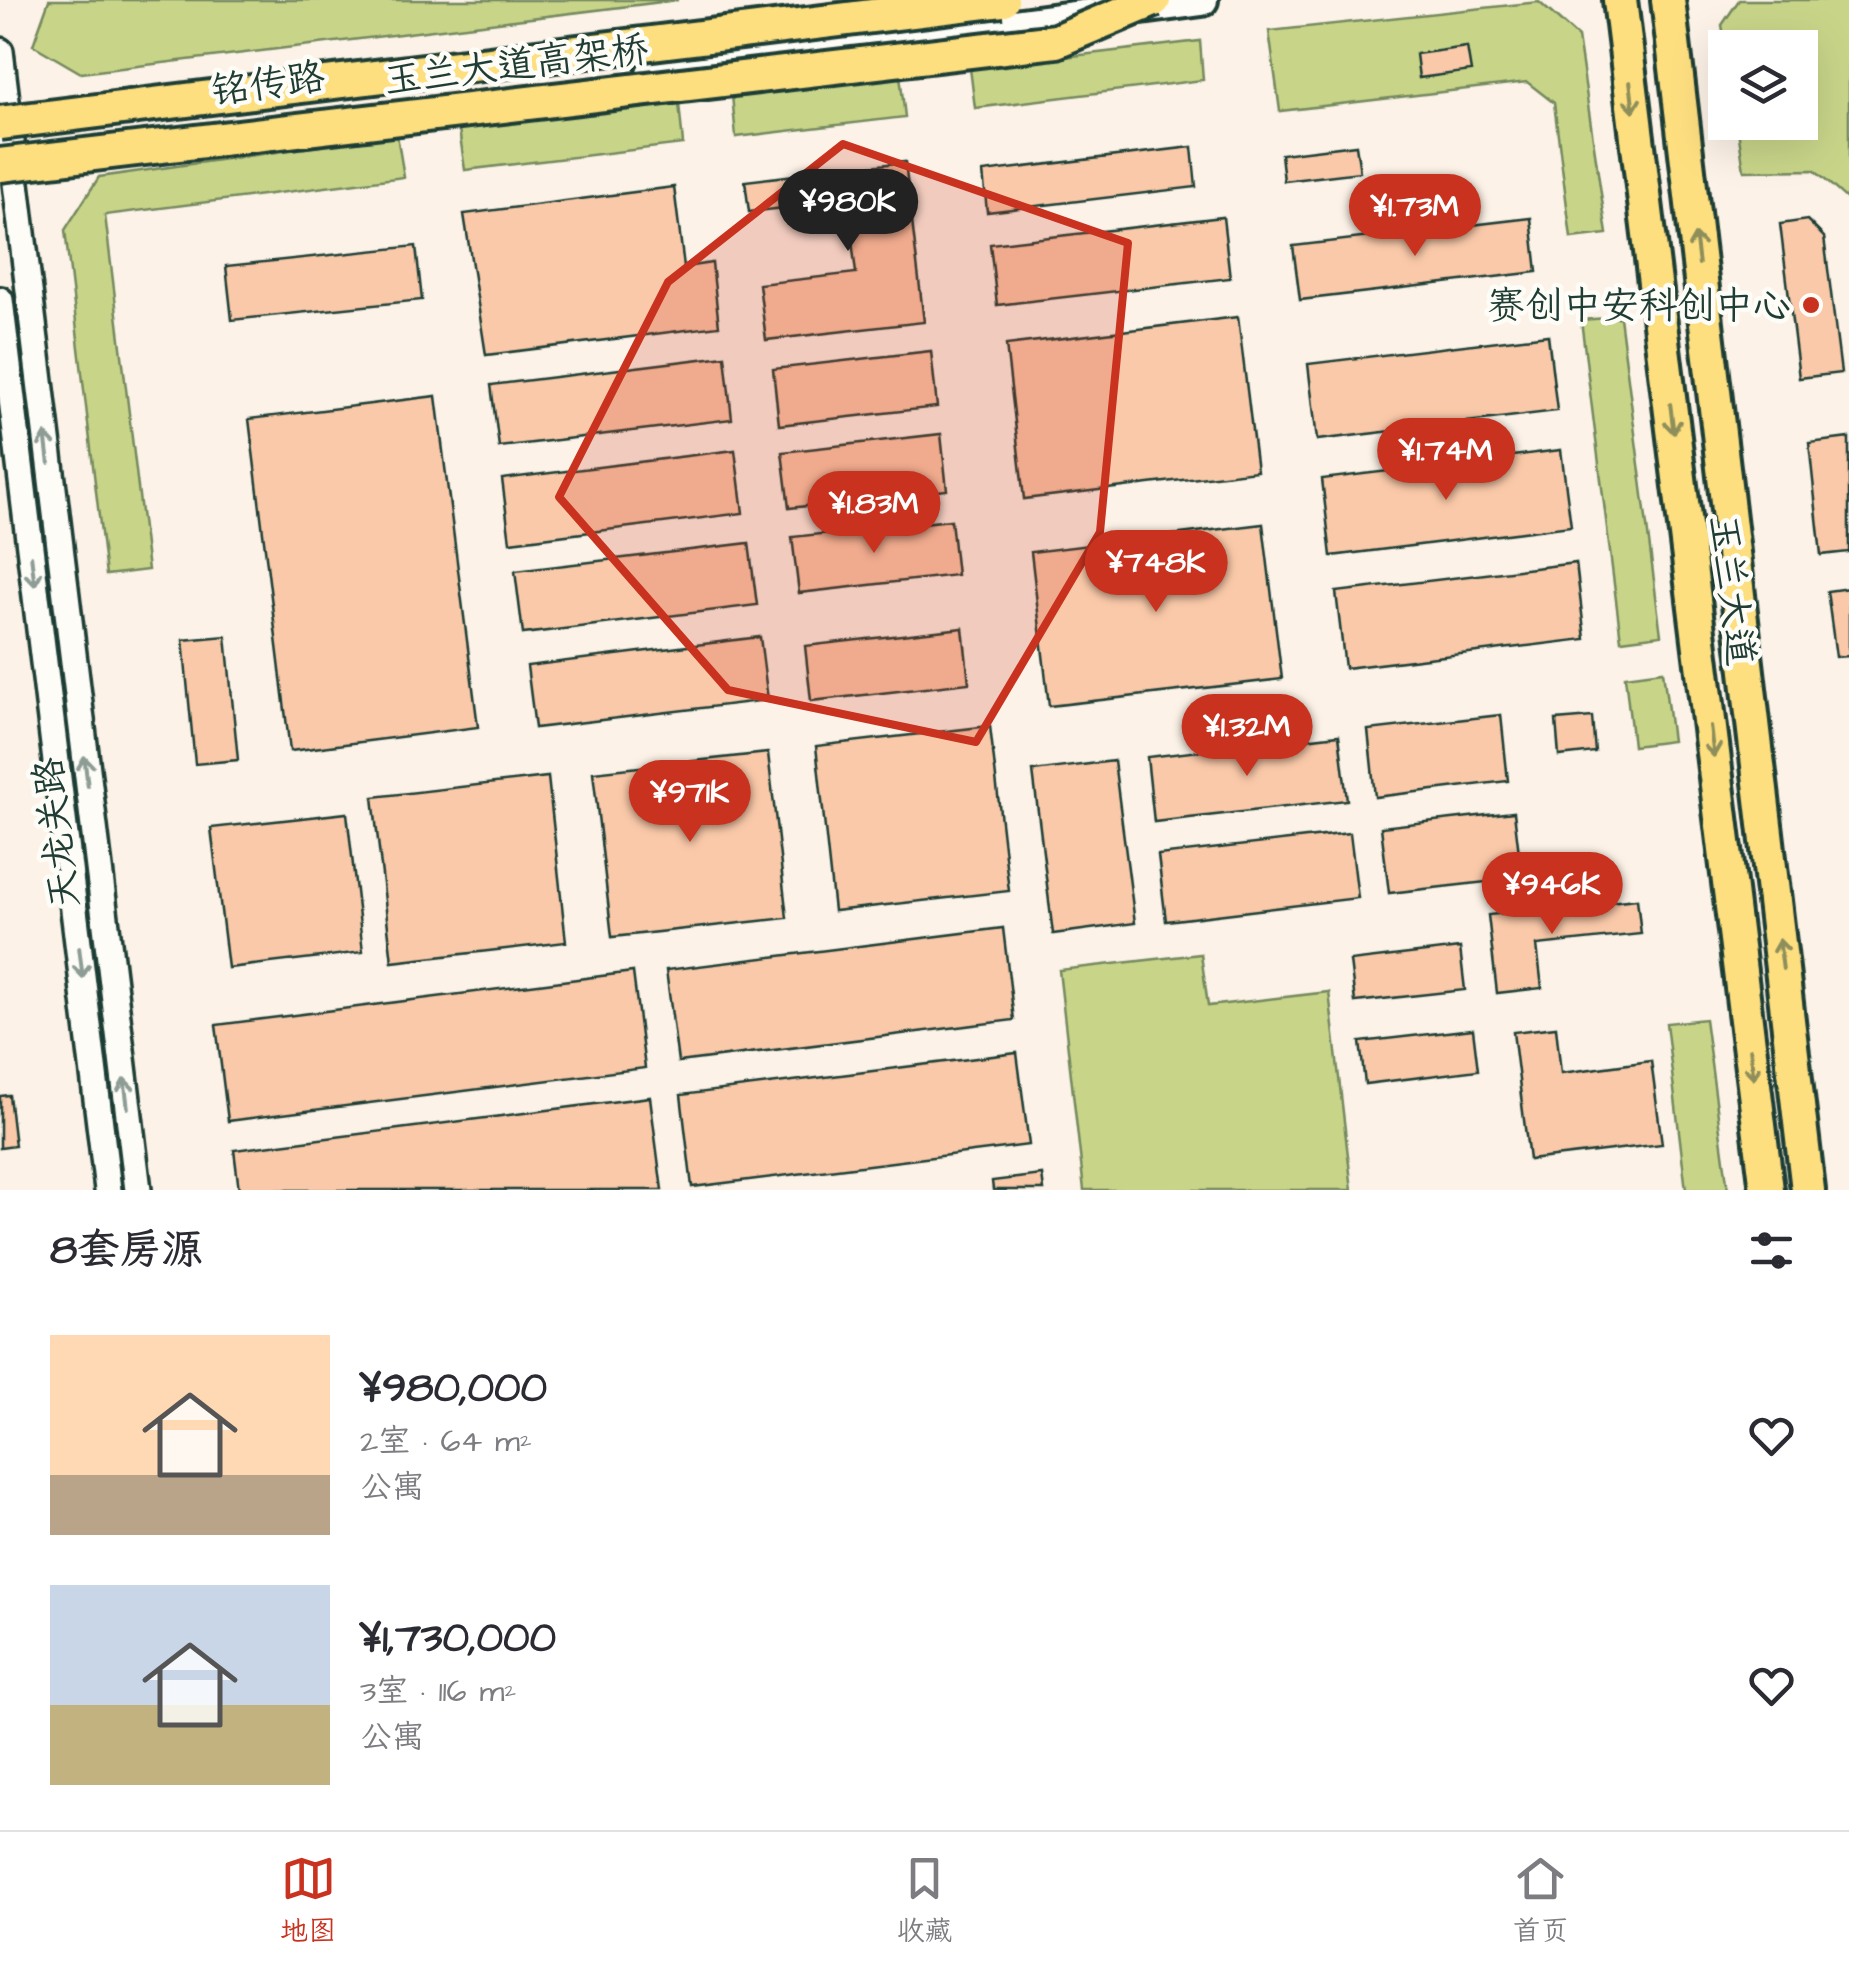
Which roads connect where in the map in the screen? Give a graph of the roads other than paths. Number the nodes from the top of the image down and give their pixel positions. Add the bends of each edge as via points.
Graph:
1 (874, 0) edge
2 (1002, 0) edge
3 (1154, 0) edge
4 (1202, 0) edge
5 (1620, 0) edge
6 (1668, 0) edge
7 (0, 51) edge
8 (2, 112) edge
9 (4, 160) edge
10 (0, 300) edge
11 (108, 1190) edge
12 (138, 1190) edge
13 (1767, 1190) edge
14 (1808, 1190) edge

1 - 8 main road, 铭传路
2 - 8 main road, 玉兰大道高架桥, bridge
3 - 9 main road, 玉兰大道高架桥, bridge via 1056,40
4 - 9 main road, 铭传路
5 -> 13 main road, 玉兰大道
14 -> 6 main road, 玉兰大道
7 - 8 street, 天龙关路
8 - 9 street, 天龙关路
12 -> 9 street, 天龙关路
10 -> 11 street, 天龙关路

